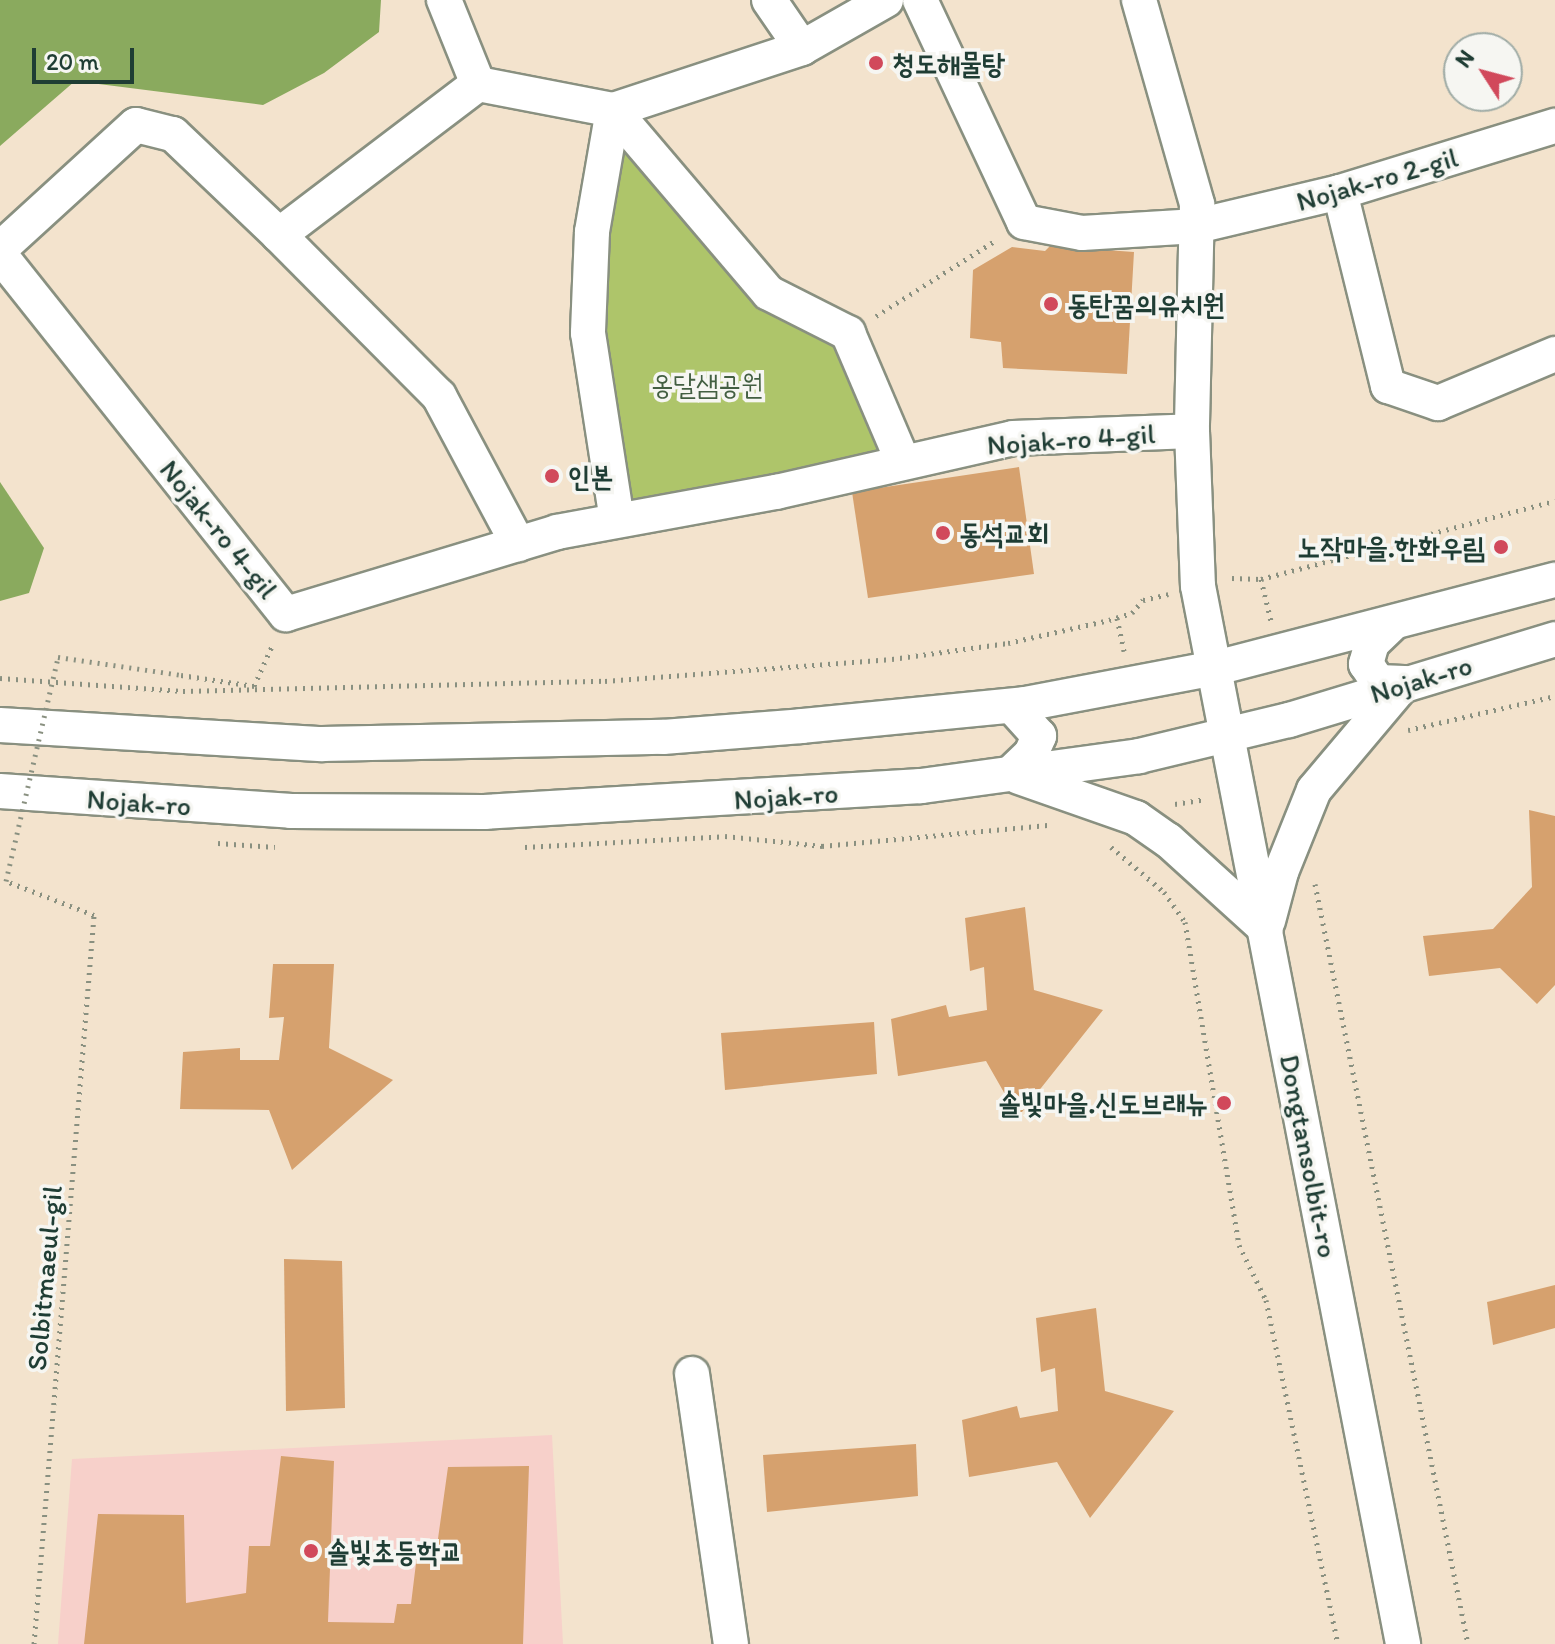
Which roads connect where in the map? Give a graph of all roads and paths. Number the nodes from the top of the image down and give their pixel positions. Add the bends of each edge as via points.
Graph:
1 (444, 0) edge
2 (769, 0) edge
3 (886, 0) edge
4 (920, 0) edge
5 (1139, 0) edge
6 (802, 48) junction
7 (478, 84) junction
8 (613, 110) junction
9 (1555, 126) edge
10 (1340, 192) junction
11 (1024, 222) junction
12 (1197, 226) junction
13 (279, 235) junction
14 (0, 252) edge
15 (848, 333) junction
16 (1555, 354) edge
17 (1192, 431) junction
18 (903, 462) junction
19 (1555, 501) edge
20 (617, 520) junction
21 (518, 544) junction
22 (1247, 575) dead end
23 (1555, 580) edge
24 (1143, 600) dead end
25 (286, 614) junction
26 (1393, 623) junction
27 (1555, 639) edge
28 (1216, 668) junction
29 (0, 678) edge
30 (1404, 683) junction
31 (1555, 696) edge
32 (1012, 706) junction
33 (0, 725) edge
34 (1228, 733) junction
35 (1396, 736) dead end
36 (1010, 774) junction
37 (0, 791) edge
38 (14, 827) dead end
39 (1065, 827) dead end
40 (28, 828) dead end
41 (202, 842) dead end
42 (1104, 842) dead end
43 (292, 847) dead end
44 (520, 847) dead end
45 (1315, 870) dead end
46 (1266, 929) junction
47 (692, 1374) dead end
48 (34, 1644) edge
49 (731, 1644) edge
50 (1338, 1644) edge
51 (1403, 1644) edge
52 (1468, 1644) edge

1 - 7 street
2 - 6 street
3 - 6 street
4 - 11 street
5 - 12 street, Nojak-ro 4-gil via 1197,204
6 - 8 street
7 - 8 street
7 - 13 street
8 - 15 street via 769,293
8 - 20 street via 592,232 588,333
9 - 10 street, Nojak-ro 2-gil
10 - 12 street, Nojak-ro 2-gil
10 - 16 street via 1388,386 1438,403
11 - 12 street via 1082,233
11 - 15 path
12 - 17 street, Nojak-ro 4-gil
13 - 14 street, Nojak-ro 4-gil via 173,134 136,125
13 - 21 street, Nojak-ro 4-gil via 439,396
14 - 25 street, Nojak-ro 4-gil
15 - 18 street
17 - 18 street, Nojak-ro 4-gil via 1013,438
17 - 28 street, Nojak-ro 4-gil via 1198,586
18 - 20 street, Nojak-ro 4-gil
19 - 22 path via 1261,579
20 - 21 street, Nojak-ro 4-gil
21 - 25 street, Nojak-ro 4-gil
23 - 26 street, Nojak-ro
24 - 29 path via 1132,613 1109,620 993,645 892,659 605,681 183,691
25 - 48 path, Solbitmaeul-gil, bridge via 254,686 58,657 6,881 94,915
26 - 28 street, Nojak-ro
26 - 30 street via 1372,643 1366,664 1378,682
27 - 30 street, Nojak-ro
28 - 32 street, Nojak-ro
28 - 34 street, Dongtansolbit-ro
30 - 34 street, Nojak-ro via 1289,720
30 - 46 street via 1314,790 1281,872
31 - 35 path
32 - 33 street, Nojak-ro via 663,737 513,743 322,744
32 - 36 street via 1039,736 1031,754
34 - 36 street, Nojak-ro via 1139,756
34 - 46 street, Dongtansolbit-ro
36 - 37 street, Nojak-ro via 700,803 484,812 291,811
36 - 46 street via 1136,818 1168,840
38 - 40 path
39 - 44 path via 822,846 725,836
41 - 43 path
42 - 50 path via 1164,892 1185,922 1239,1245 1266,1300
45 - 52 path
46 - 51 street, Dongtansolbit-ro
47 - 49 street

